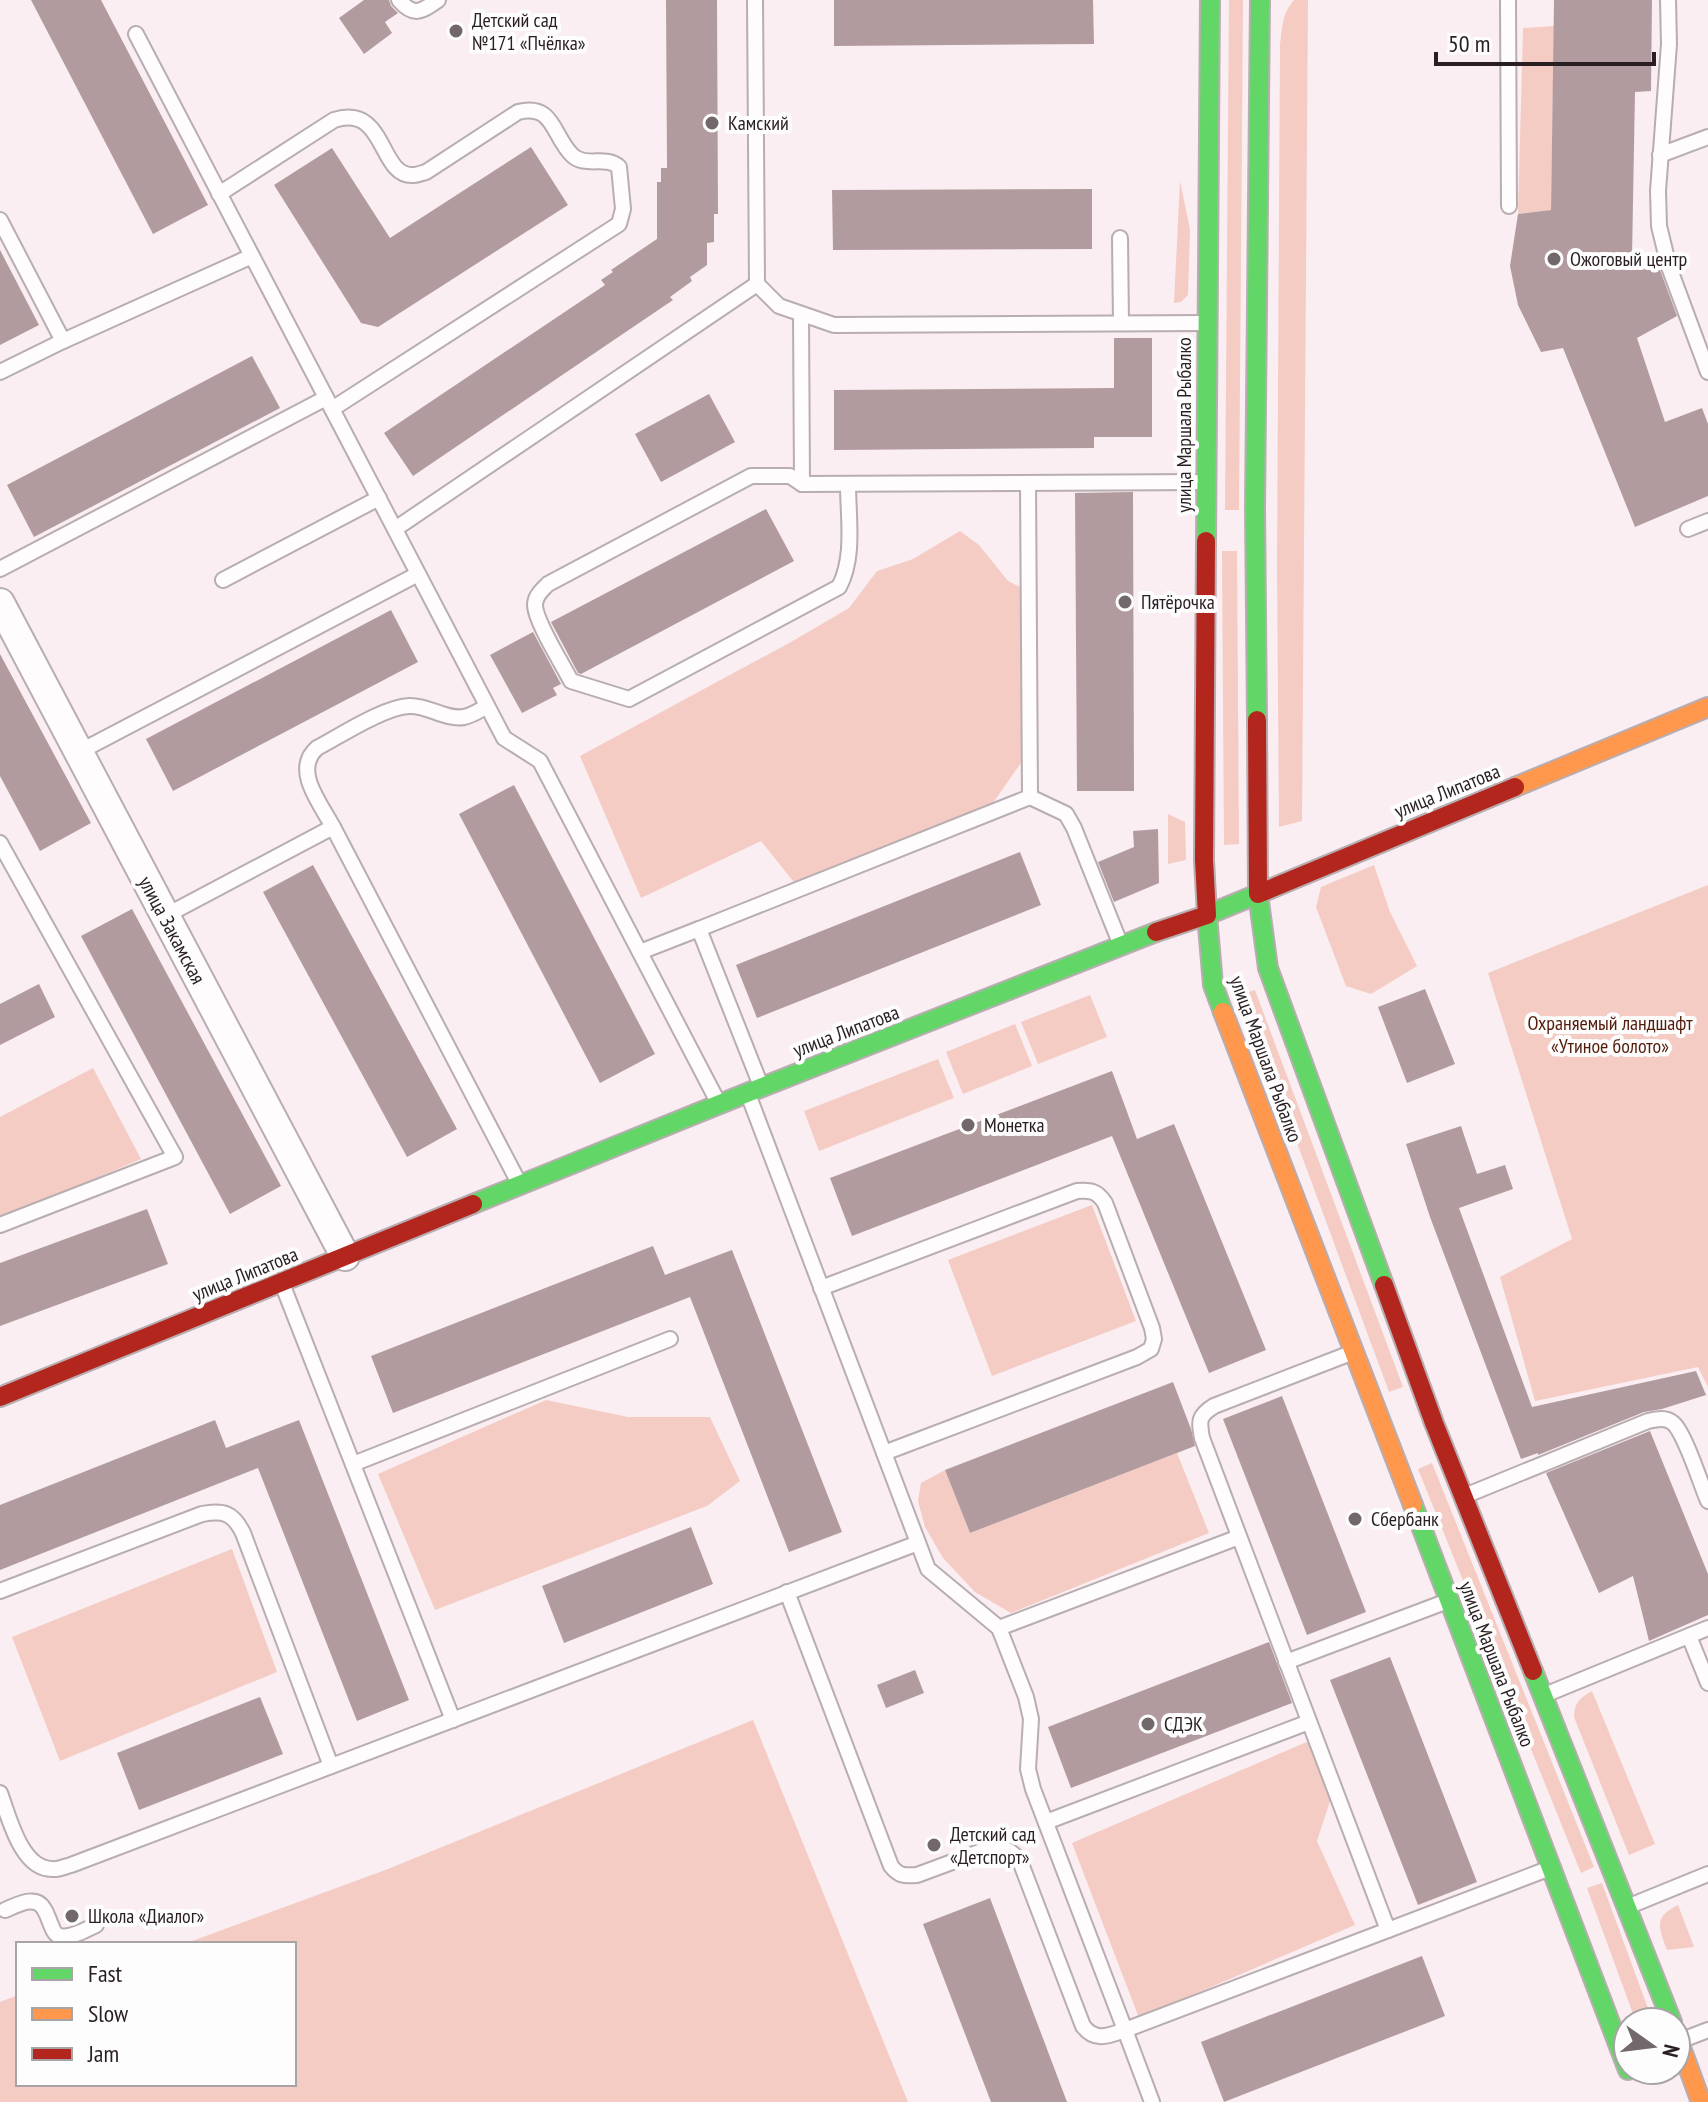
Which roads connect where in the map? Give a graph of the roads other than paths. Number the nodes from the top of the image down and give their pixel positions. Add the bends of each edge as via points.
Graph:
1 (399, 0) edge
2 (438, 0) edge
3 (755, 0) edge
4 (1210, 0) edge
5 (1260, 0) edge
6 (1508, 0) edge
7 (1668, 0) edge
8 (136, 34) dead end
9 (1708, 137) edge
10 (1660, 155) junction
11 (219, 194) junction
12 (1509, 206) dead end
13 (0, 220) edge
14 (1120, 238) dead end
15 (252, 256) junction
16 (757, 284) junction
17 (801, 314) junction
18 (1121, 323) junction
19 (1206, 323) junction
20 (63, 341) junction
21 (0, 372) edge
22 (1708, 372) edge
23 (329, 404) junction
24 (1206, 482) junction
25 (1028, 483) junction
26 (802, 484) junction
27 (848, 484) junction
28 (379, 498) junction
29 (1708, 521) edge
30 (395, 529) junction
31 (1688, 529) dead end
32 (0, 569) edge
33 (418, 574) junction
34 (223, 580) dead end
35 (0, 603) edge
36 (487, 706) junction
37 (1708, 707) edge
38 (79, 752) junction
39 (1030, 797) junction
40 (333, 827) junction
41 (0, 843) edge
42 (1258, 894) junction
43 (1207, 915) junction
44 (165, 916) junction
45 (699, 929) junction
46 (1122, 947) junction
47 (640, 952) junction
48 (754, 1090) junction
49 (720, 1104) junction
50 (520, 1185) junction
51 (0, 1225) edge
52 (345, 1256) junction
53 (282, 1282) junction
54 (821, 1288) junction
55 (670, 1339) dead end
56 (1355, 1352) junction
57 (0, 1397) edge
58 (1434, 1423) junction
59 (1390, 1444) junction
60 (884, 1453) junction
61 (353, 1464) junction
62 (1463, 1496) junction
63 (1708, 1501) edge
64 (1239, 1537) junction
65 (918, 1543) junction
66 (0, 1591) edge
67 (787, 1592) junction
68 (1449, 1600) junction
69 (999, 1628) junction
70 (1708, 1628) edge
71 (1689, 1636) junction
72 (1286, 1662) junction
73 (1708, 1683) edge
74 (1543, 1695) junction
75 (453, 1720) junction
76 (1309, 1722) junction
77 (331, 1766) junction
78 (0, 1793) edge
79 (1046, 1822) junction
80 (1550, 1868) junction
81 (1708, 1874) edge
82 (2, 1906) edge
83 (1628, 1907) junction
84 (96, 1925) dead end
85 (1388, 1930) junction
86 (1666, 2006) edge
87 (1612, 2029) edge
88 (1125, 2030) junction
89 (1692, 2078) edge
90 (1634, 2086) edge
91 (1636, 2091) dead end
92 (1152, 2102) edge
93 (1701, 2102) edge

1 - 2 lane via 417,12
3 - 16 lane
4 - 19 main road, улица Маршала Рыбалко
5 - 42 main road, улица Маршала Рыбалко via 1249,512
6 - 12 lane
7 - 10 lane
8 - 11 lane
9 - 10 lane
10 - 22 lane via 1659,226
11 - 15 lane
11 - 23 lane via 348,116 362,119 393,163 413,176 530,109 549,119 573,156 619,167 619,224
13 - 20 lane
14 - 18 lane
15 - 20 lane
15 - 23 lane
16 - 17 lane via 779,306
16 - 30 lane
17 - 18 lane via 834,325
17 - 26 lane
18 - 19 lane
19 - 24 main road, улица Маршала Рыбалко
20 - 21 lane
23 - 28 lane
23 - 32 lane
24 - 25 lane
24 - 43 main road, улица Маршала Рыбалко via 1212,514
25 - 27 lane
25 - 39 lane
26 - 27 lane
26 - 27 lane via 790,476 751,476 548,584 535,604 537,616 571,681 629,699 839,587 847,573
28 - 30 lane
28 - 34 lane
29 - 31 lane
30 - 33 lane
33 - 36 lane
33 - 38 lane
35 - 38 street, улица Закамская
36 - 40 lane via 461,718 408,706 387,711 317,748 305,766 307,777
36 - 47 lane via 504,738 540,761
37 - 42 main road, улица Липатова
38 - 44 street, улица Закамская
39 - 45 lane
39 - 46 lane via 1066,814
40 - 44 lane
40 - 50 lane
41 - 51 lane via 175,1157
42 - 43 main road, улица Липатова
42 - 58 main road, улица Маршала Рыбалко via 1268,968
43 - 46 main road, улица Липатова
43 - 56 main road, улица Маршала Рыбалко via 1213,985
44 - 52 street, улица Закамская
45 - 47 lane
45 - 48 lane
46 - 48 main road, улица Липатова
47 - 49 lane
48 - 49 main road, улица Липатова
48 - 54 lane
49 - 50 main road, улица Липатова
50 - 52 main road, улица Липатова
52 - 53 main road, улица Липатова
53 - 57 main road, улица Липатова
53 - 61 lane
54 - 60 lane
54 - 60 lane via 1077,1191 1099,1193 1105,1203 1152,1328 1151,1349
55 - 61 lane
56 - 59 main road, улица Маршала Рыбалко
56 - 64 lane via 1204,1412 1202,1438
58 - 59 main road via 1424,1408 1402,1406 1389,1422
58 - 62 main road, улица Маршала Рыбалко
59 - 68 main road, улица Маршала Рыбалко
60 - 65 lane
61 - 75 lane
62 - 63 lane via 1662,1419 1673,1422 1681,1434
62 - 74 main road, улица Маршала Рыбалко
64 - 69 lane
64 - 72 lane
65 - 67 lane
65 - 69 lane via 928,1569
66 - 77 lane via 202,1514 227,1514 243,1533
67 - 75 lane
67 - 88 lane via 897,1874 917,1875 990,1848 1011,1851 1020,1861 1083,2026 1097,2038
68 - 72 lane
68 - 80 main road, улица Маршала Рыбалко
69 - 79 lane via 1026,1697 1031,1719 1028,1769
70 - 71 lane
71 - 73 lane
71 - 74 lane
72 - 76 lane
74 - 83 main road, улица Маршала Рыбалко
75 - 77 lane
76 - 79 lane
76 - 85 lane
77 - 78 lane via 51,1870 31,1863
79 - 88 lane
80 - 85 lane
80 - 87 main road, улица Маршала Рыбалко
81 - 83 lane
82 - 84 lane via 34,1901 61,1937
83 - 86 main road, улица Маршала Рыбалко
85 - 88 lane
88 - 92 lane
89 - 93 main road
90 - 91 main road, улица Маршала Рыбалко

